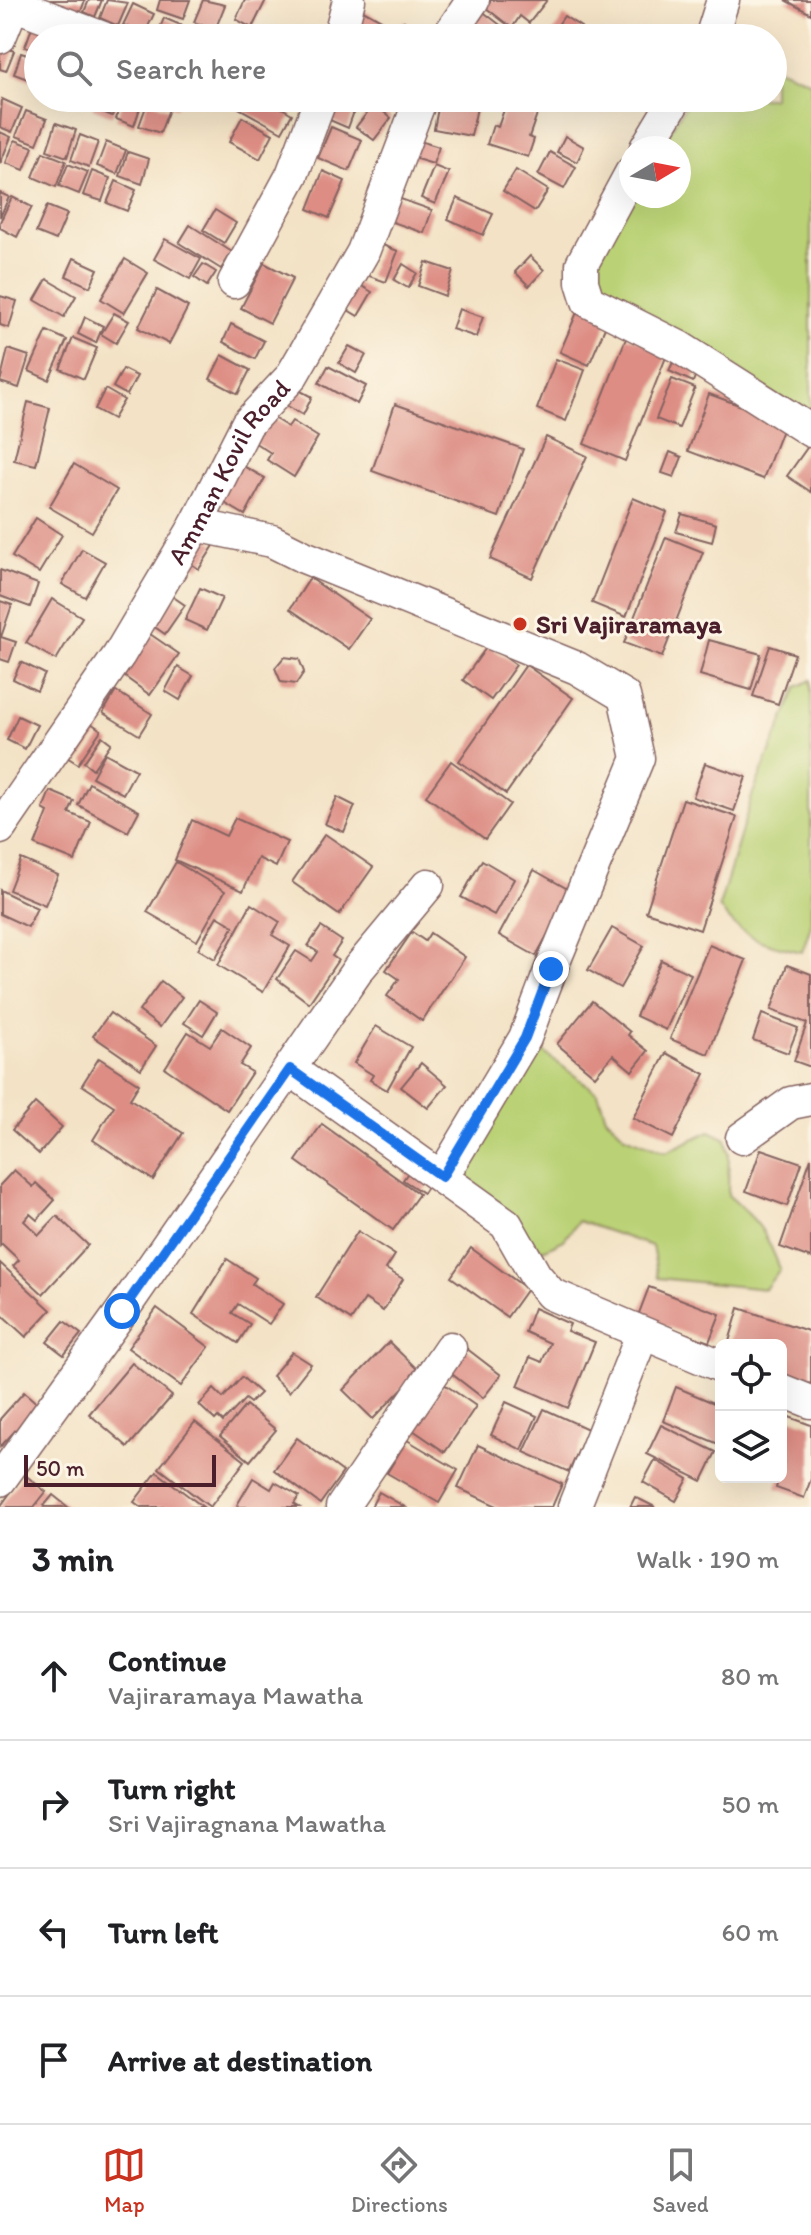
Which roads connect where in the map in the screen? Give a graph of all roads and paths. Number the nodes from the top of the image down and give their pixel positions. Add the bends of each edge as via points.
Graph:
1 (349, 0) edge
2 (473, 0) edge
3 (723, 0) edge
4 (14, 2) edge
5 (68, 24) edge
6 (343, 24) edge
7 (457, 24) edge
8 (715, 24) edge
9 (0, 37) edge
10 (316, 112) edge
11 (416, 112) edge
12 (668, 112) edge
13 (653, 136) edge
14 (619, 195) edge
15 (234, 282) dead end
16 (811, 431) edge
17 (196, 525) junction
18 (0, 828) edge
19 (428, 885) dead end
20 (290, 1069) junction
21 (811, 1099) edge
22 (742, 1138) dead end
23 (442, 1177) junction
24 (642, 1335) junction
25 (450, 1348) dead end
26 (715, 1364) edge
27 (787, 1392) edge
28 (811, 1402) edge
29 (0, 1480) edge
30 (342, 1507) edge
31 (574, 1507) edge

1 - 6 street
2 - 7 street
3 - 8 street
4 - 5 street
4 - 9 street
10 - 15 street via 292,175
11 - 17 street, Amman Kovil Road via 363,252 291,377 247,424
12 - 13 street
14 - 16 street via 582,264 588,301 679,347
17 - 18 street, Amman Kovil Road via 119,655
17 - 23 street via 272,541 577,668 624,696 638,758 525,1038
19 - 20 street via 359,968
20 - 23 street
20 - 29 street
21 - 22 street via 791,1103
23 - 24 street via 506,1224 551,1294
24 - 26 street
24 - 31 street
25 - 30 street
27 - 28 street

